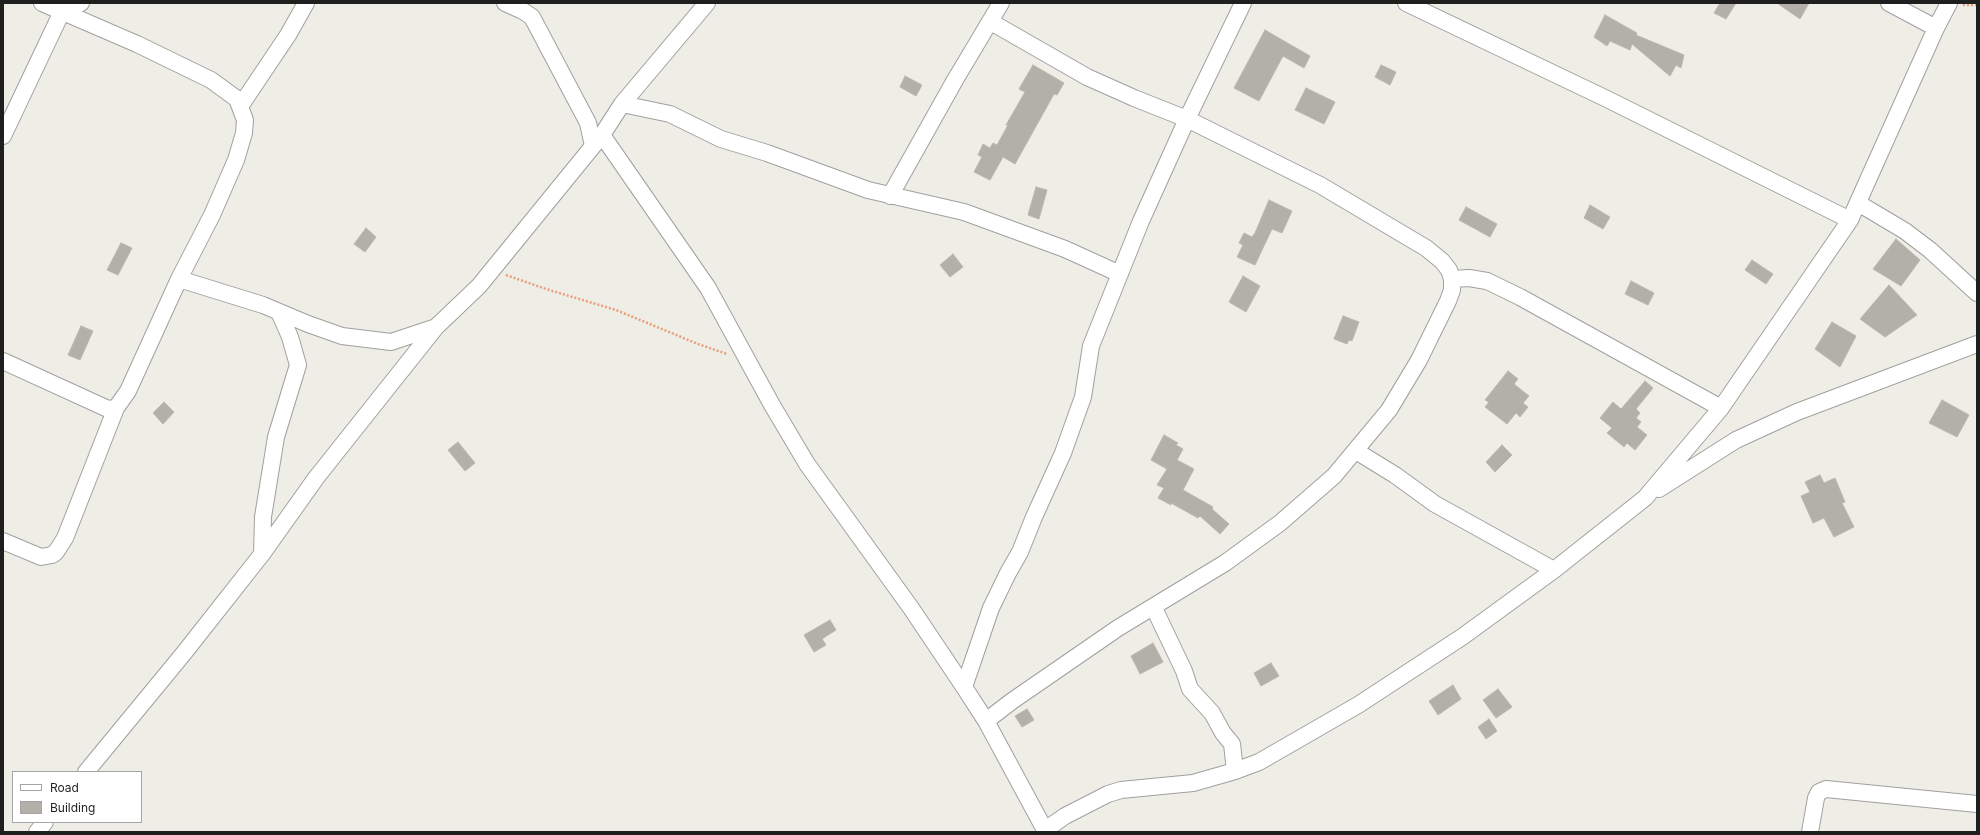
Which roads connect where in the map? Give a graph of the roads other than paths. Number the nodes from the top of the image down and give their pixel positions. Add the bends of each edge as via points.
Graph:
1 (42, 3) edge
2 (81, 3) edge
3 (306, 3) edge
4 (505, 3) edge
5 (707, 3) edge
6 (1001, 3) edge
7 (1243, 3) edge
8 (1406, 3) edge
9 (1889, 3) edge
10 (1949, 3) edge
11 (64, 7) edge
12 (1427, 8) edge
13 (991, 22) junction
14 (1936, 28) junction
15 (622, 104) junction
16 (241, 105) junction
17 (1187, 118) junction
18 (3, 136) edge
19 (597, 140) junction
20 (890, 196) junction
21 (1858, 203) junction
22 (1850, 220) junction
23 (1120, 274) junction
24 (179, 279) junction
25 (1452, 280) junction
26 (1977, 293) edge
27 (279, 312) junction
28 (436, 327) junction
29 (1977, 344) edge
30 (3, 361) edge
31 (116, 408) junction
32 (1721, 408) junction
33 (1356, 451) junction
34 (1645, 498) junction
35 (3, 541) edge
36 (262, 554) junction
37 (1554, 570) junction
38 (1154, 608) junction
39 (964, 687) junction
40 (986, 721) junction
41 (87, 771) edge
42 (1236, 771) junction
43 (1977, 804) edge
44 (44, 823) edge
45 (1045, 831) edge
46 (37, 832) edge
47 (1810, 832) edge

1 - 11 street
2 - 11 street
3 - 16 street via 288,35
4 - 19 street via 532,17
5 - 15 street
6 - 13 street
7 - 17 street
8 - 12 street
9 - 14 street
10 - 14 street
11 - 16 street via 183,65 228,91
11 - 18 street
12 - 22 street
13 - 17 street via 1104,85
13 - 20 street via 955,80
14 - 21 street
15 - 19 street
15 - 20 street via 670,114 721,139
16 - 24 street via 245,120 244,133 236,160 212,215
17 - 23 street
17 - 25 street via 1320,185 1420,245 1442,261 1449,270
19 - 28 street via 479,286
19 - 39 street via 708,288 807,464 911,608
20 - 23 street via 964,212 1065,249
21 - 22 street
21 - 26 street via 1905,231
22 - 32 street
23 - 39 street via 1092,346 1083,397 1063,453 1020,552 991,608
24 - 27 street
24 - 31 street via 128,391
25 - 32 street via 1487,280
25 - 33 street via 1448,301 1419,360 1389,410
27 - 28 street via 342,336 391,342
27 - 36 street via 298,365 276,437 263,516
28 - 36 street via 316,478
29 - 34 street via 1797,412 1736,440
30 - 31 street via 108,409
31 - 35 street via 65,538 56,552 41,557
32 - 34 street
33 - 37 street via 1435,504
33 - 38 street via 1334,476 1280,524
34 - 37 street
36 - 41 street
37 - 42 street via 1462,637 1358,705 1259,762
38 - 40 street via 1118,628
38 - 42 street via 1190,689 1212,713 1232,744
39 - 40 street
40 - 45 street
42 - 45 street via 1193,783 1121,790 1108,794 1064,816
43 - 47 street via 1826,789 1819,792 1816,798
44 - 46 street

